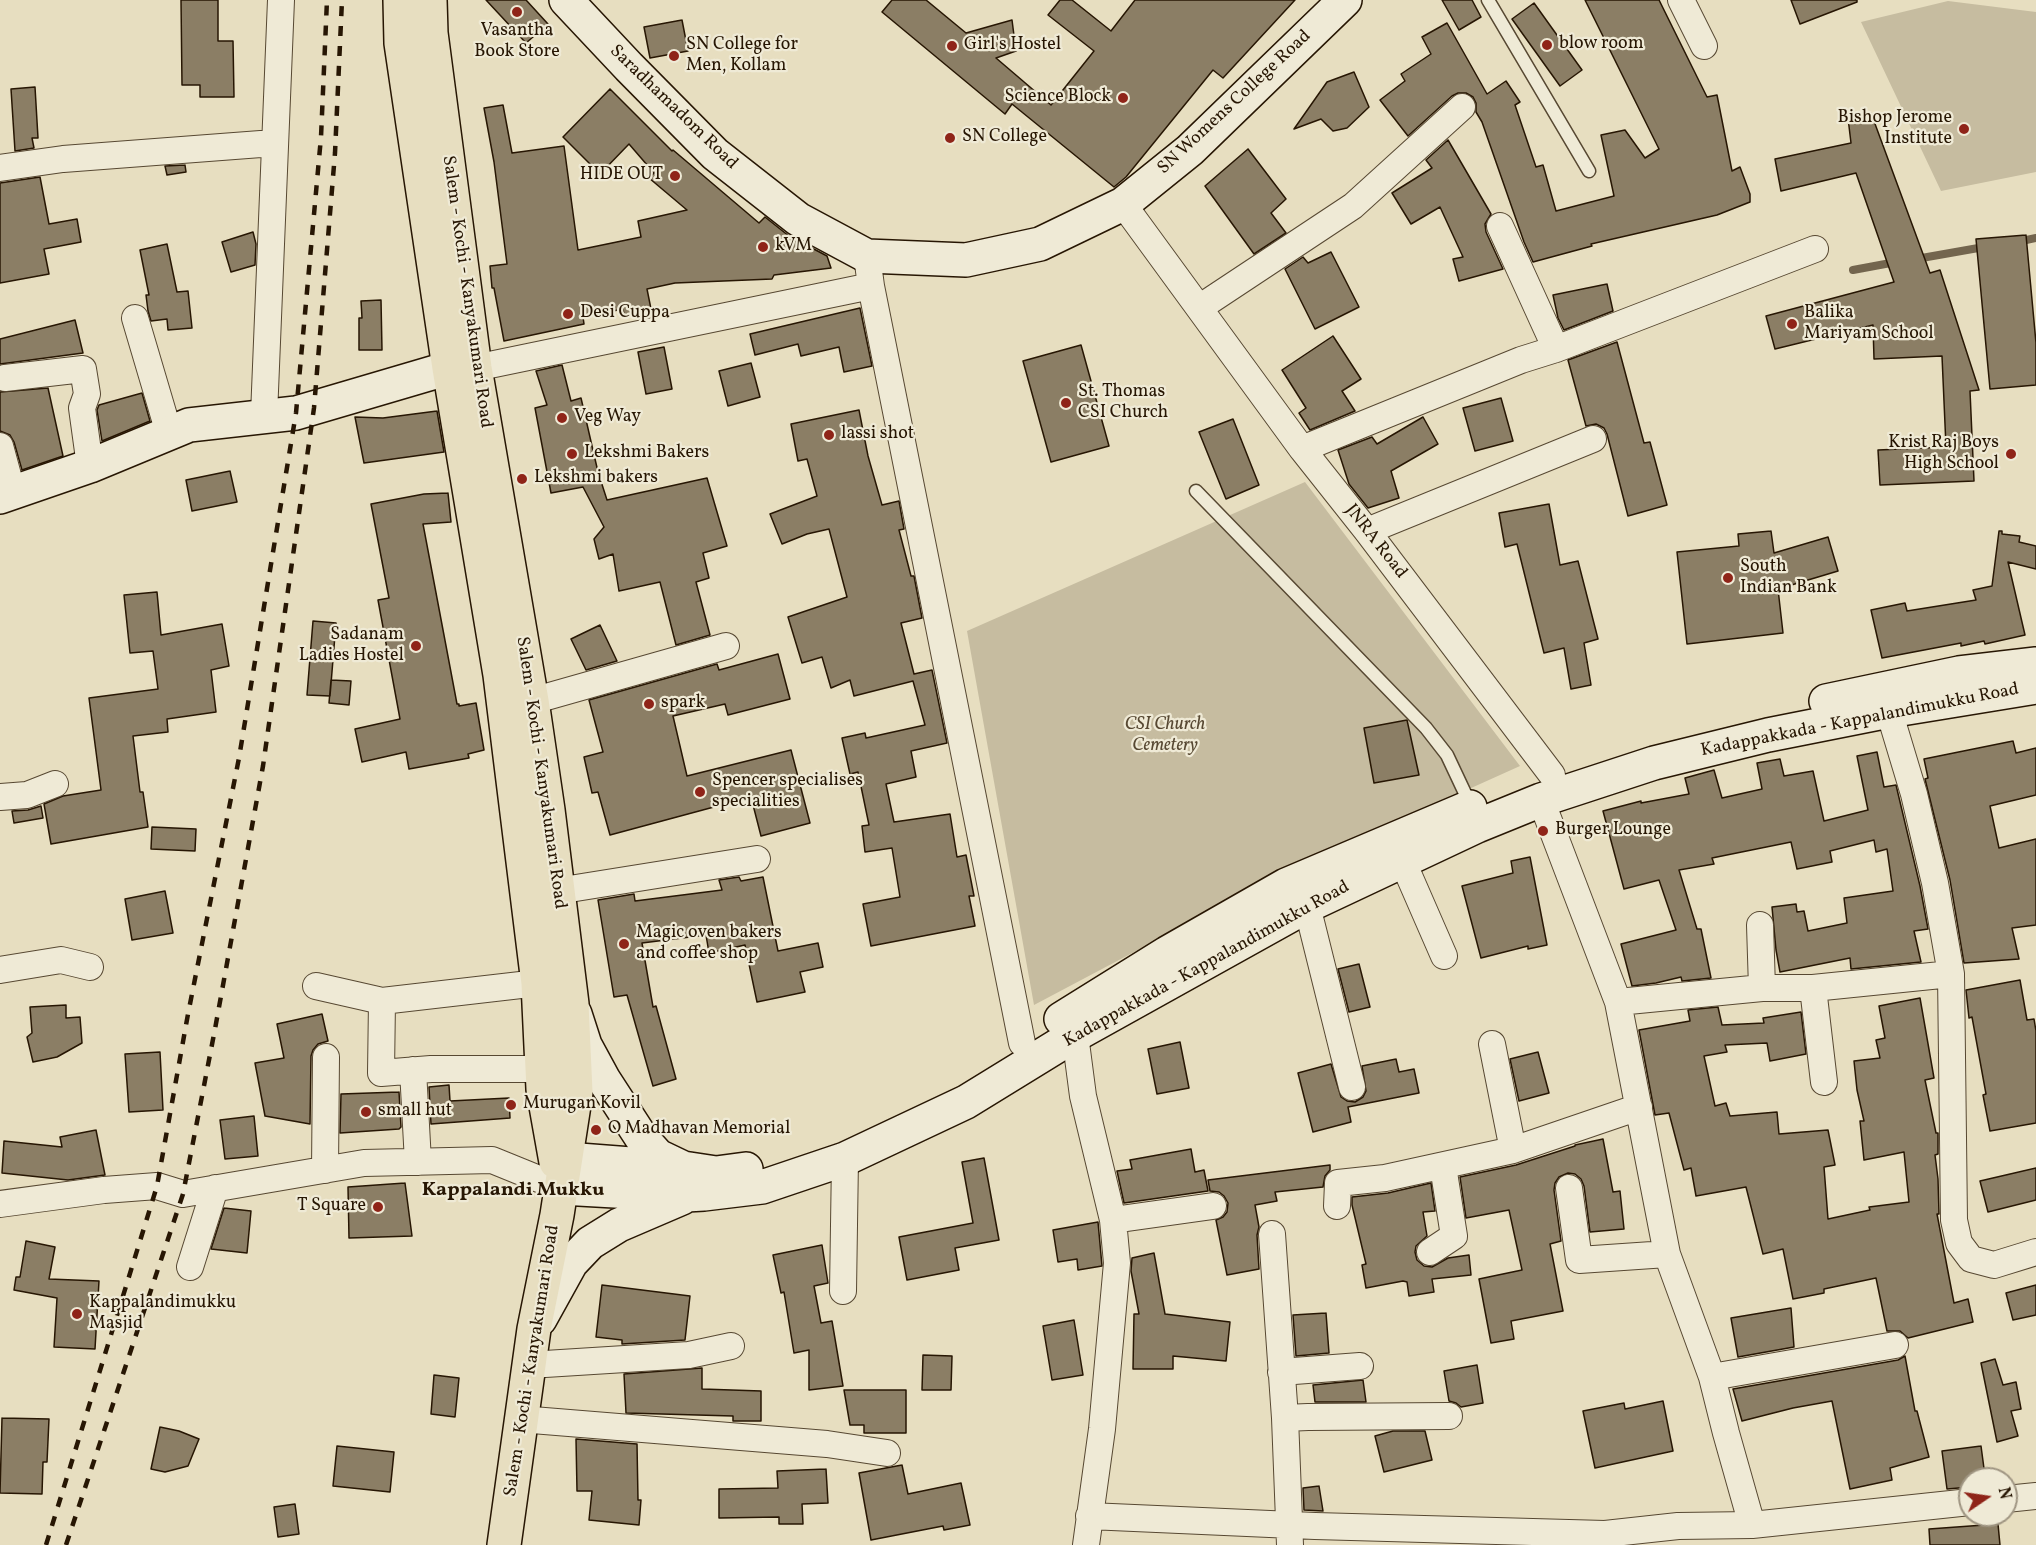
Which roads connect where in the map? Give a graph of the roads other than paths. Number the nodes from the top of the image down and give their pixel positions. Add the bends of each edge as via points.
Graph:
1 (281, 0) edge
2 (400, 0) edge
3 (430, 0) edge
4 (566, 0) edge
5 (1345, 0) edge
6 (1488, 0) edge
7 (1681, 0) edge
8 (1704, 46) dead end
9 (1462, 107) dead end
10 (274, 143) junction
11 (0, 168) edge
12 (1589, 171) dead end
13 (1123, 204) junction
14 (1500, 226) dead end
15 (1815, 249) dead end
16 (869, 271) junction
17 (1199, 308) junction
18 (135, 318) dead end
19 (1556, 349) junction
20 (462, 368) junction
21 (5, 378) dead end
22 (264, 415) junction
23 (169, 434) junction
24 (1593, 439) dead end
25 (0, 446) edge
26 (1302, 450) junction
27 (90, 466) junction
28 (1196, 491) dead end
29 (7, 495) edge
30 (1367, 531) junction
31 (726, 646) dead end
32 (2036, 663) edge
33 (2036, 687) edge
34 (532, 701) junction
35 (1889, 711) junction
36 (55, 784) dead end
37 (1547, 787) junction
38 (0, 797) edge
39 (1471, 806) junction
40 (757, 859) dead end
41 (1403, 862) junction
42 (557, 891) junction
43 (1307, 906) junction
44 (1760, 925) dead end
45 (1444, 956) dead end
46 (90, 967) dead end
47 (0, 970) edge
48 (1951, 974) junction
49 (538, 983) junction
50 (316, 986) dead end
51 (1762, 988) junction
52 (1813, 988) junction
53 (382, 1001) junction
54 (1618, 1002) junction
55 (572, 1004) junction
56 (1075, 1035) junction
57 (1022, 1043) junction
58 (1492, 1044) dead end
59 (326, 1057) dead end
60 (543, 1069) junction
61 (413, 1070) junction
62 (1824, 1082) dead end
63 (1352, 1087) dead end
64 (1639, 1107) junction
65 (1513, 1150) junction
66 (844, 1159) junction
67 (418, 1162) junction
68 (1443, 1166) junction
69 (325, 1170) junction
70 (563, 1173) junction
71 (685, 1182) junction
72 (214, 1188) junction
73 (1569, 1188) dead end
74 (0, 1204) edge
75 (1213, 1206) dead end
76 (1337, 1206) dead end
77 (1113, 1220) junction
78 (1272, 1234) dead end
79 (1430, 1252) dead end
80 (2036, 1252) edge
81 (1667, 1254) junction
82 (190, 1267) dead end
83 (843, 1291) dead end
84 (534, 1329) junction
85 (1895, 1344) dead end
86 (731, 1346) dead end
87 (529, 1365) junction
88 (1360, 1366) dead end
89 (1281, 1372) junction
90 (1712, 1377) junction
91 (1449, 1416) dead end
92 (1285, 1418) junction
93 (520, 1419) junction
94 (887, 1453) dead end
95 (2036, 1496) edge
96 (2018, 1498) edge
97 (1958, 1503) edge
98 (1089, 1516) junction
99 (1752, 1525) junction
100 (1291, 1535) edge
101 (1679, 1535) edge
102 (1605, 1539) edge
103 (504, 1545) edge
104 (1086, 1545) edge

1 - 10 street
2 - 20 main road via 401,43
3 - 20 main road, Salem - Kochi - Kanyakumari Road
4 - 16 main road, Saradhamadom Road via 715,154
5 - 13 main road, SN Womens College Road via 1190,150
6 - 12 lane
7 - 8 street
9 - 17 street via 1353,206
10 - 11 street via 63,159
10 - 22 street
13 - 16 main road, Saradhamadom Road via 1040,244 966,260
13 - 17 street, JNRA Road
14 - 19 street
15 - 19 street
16 - 20 street
16 - 57 street
17 - 26 street, JNRA Road
18 - 23 street
19 - 26 street
20 - 22 main road via 296,413
20 - 34 main road, Salem - Kochi - Kanyakumari Road
20 - 49 main road
21 - 27 street via 83,369 87,393 82,408
22 - 23 main road via 189,425
23 - 27 main road
24 - 30 street
25 - 29 street
26 - 30 street, JNRA Road
27 - 29 main road
28 - 39 lane via 1426,728 1447,755
30 - 37 street, JNRA Road
31 - 34 street
32 - 37 main road, Kadappakkada - Kappalandimukku Road via 1959,673 1745,718
33 - 35 main road, Kadappakkada - Kappalandimukku Road
34 - 42 main road, Salem - Kochi - Kanyakumari Road
35 - 37 main road, Kadappakkada - Kappalandimukku Road
35 - 48 street via 1935,883
36 - 38 street via 27,795
37 - 39 main road, Kadappakkada - Kappalandimukku Road
37 - 41 main road, Kadappakkada - Kappalandimukku Road
37 - 54 street, JNRA Road
39 - 57 main road, Kadappakkada - Kappalandimukku Road via 1286,885
40 - 42 street
41 - 43 main road, Kadappakkada - Kappalandimukku Road
41 - 45 street
42 - 55 main road, Salem - Kochi - Kanyakumari Road
43 - 56 main road, Kadappakkada - Kappalandimukku Road
43 - 63 street
44 - 51 street
46 - 47 street via 60,960
48 - 52 street
48 - 80 street via 1954,1220 1959,1243 1971,1259 1994,1265
49 - 53 street
49 - 60 main road
50 - 53 street
51 - 52 street
51 - 54 street
52 - 62 street
53 - 61 street via 381,1073
54 - 64 street, JNRA Road
55 - 70 main road, Salem - Kochi - Kanyakumari Road via 576,1092
55 - 71 main road via 585,1045 604,1080 642,1137
56 - 66 main road, Kadappakkada - Kappalandimukku Road via 966,1102
56 - 77 street via 1083,1096
57 - 71 main road, Kadappakkada - Kappalandimukku Road via 927,1101 771,1166 716,1173
58 - 65 street
59 - 69 street
60 - 61 street
60 - 70 main road via 543,1089
61 - 67 street
64 - 65 street
64 - 81 street, JNRA Road
65 - 68 street
66 - 71 main road, Kadappakkada - Kappalandimukku Road via 762,1187
66 - 83 street
67 - 69 street via 364,1163
67 - 70 street via 492,1160
68 - 76 street via 1338,1183
68 - 79 street via 1454,1236
69 - 72 street
70 - 71 main road
70 - 84 main road, Salem - Kochi - Kanyakumari Road
71 - 84 main road via 590,1243 571,1263
72 - 74 street via 183,1194 157,1186
72 - 82 street
73 - 81 street via 1579,1260
75 - 77 street
77 - 98 street via 1117,1263 1102,1429
78 - 89 street
81 - 90 street, JNRA Road
84 - 87 main road, Salem - Kochi - Kanyakumari Road
85 - 90 street
86 - 87 street via 689,1355
87 - 93 main road, Salem - Kochi - Kanyakumari Road
88 - 89 street
89 - 92 street
90 - 99 street, JNRA Road
91 - 92 street
92 - 100 street
93 - 94 street via 827,1444
93 - 103 main road, Salem - Kochi - Kanyakumari Road
95 - 96 street
97 - 99 street
98 - 100 street
98 - 104 street
99 - 101 street
100 - 102 street
101 - 102 street

